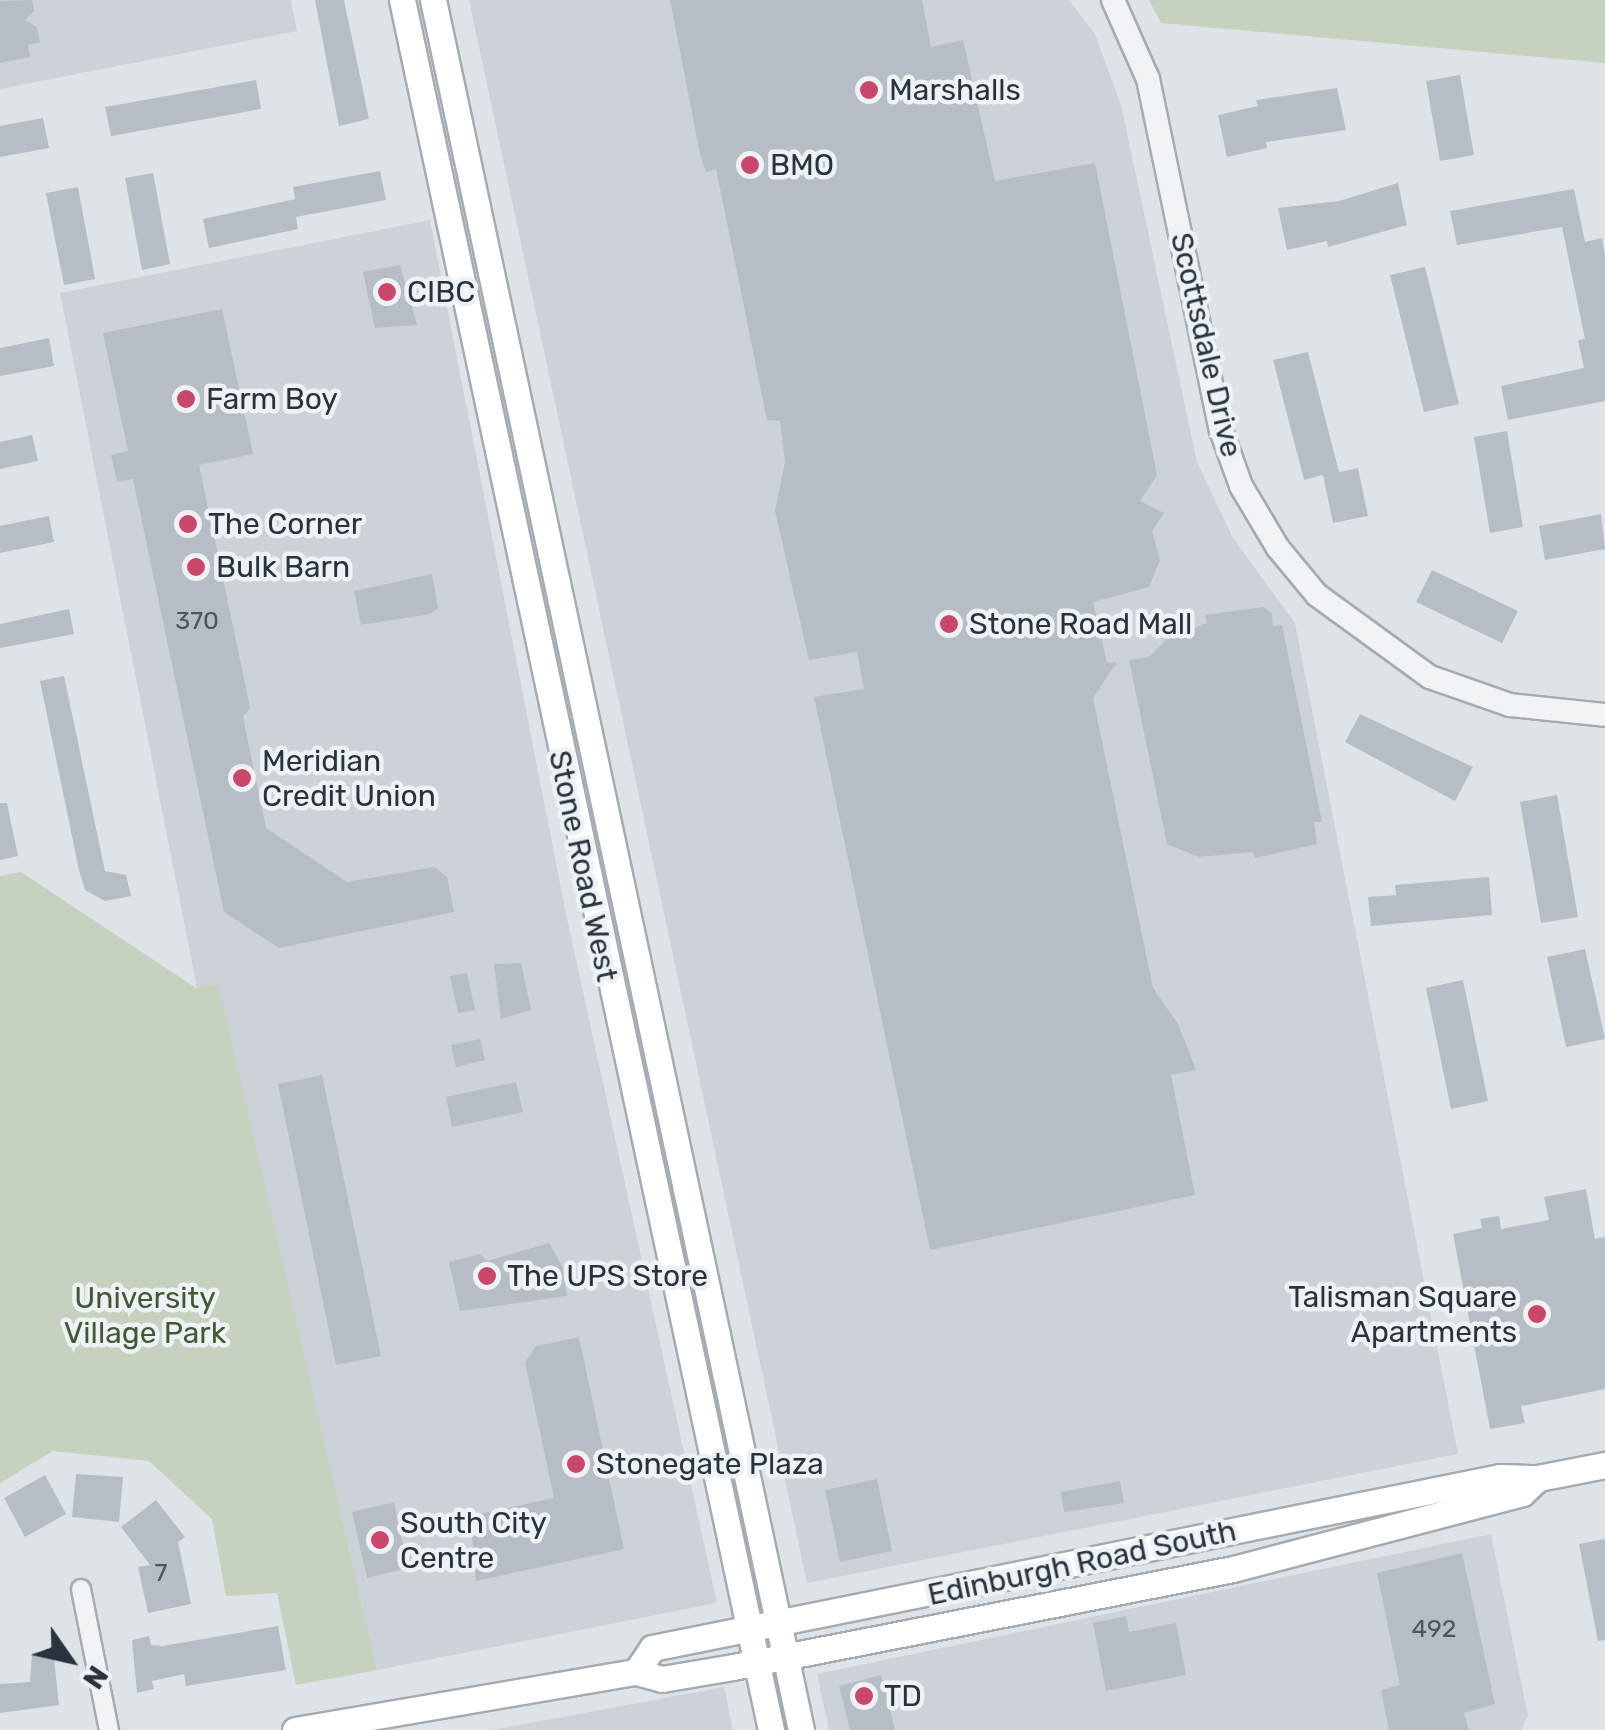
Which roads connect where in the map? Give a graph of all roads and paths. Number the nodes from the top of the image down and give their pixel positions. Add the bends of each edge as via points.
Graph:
1 (402, 0) edge
2 (433, 0) edge
3 (1113, 0) edge
4 (460, 126) junction
5 (429, 132) junction
6 (450, 230) junction
7 (488, 258) junction
8 (506, 496) junction
9 (541, 521) junction
10 (1605, 715) edge
11 (682, 1302) junction
12 (720, 1332) junction
13 (1605, 1465) edge
14 (1538, 1478) junction
15 (81, 1589) dead end
16 (780, 1625) junction
17 (750, 1630) junction
18 (786, 1658) junction
19 (757, 1663) junction
20 (636, 1672) junction
21 (108, 1730) edge
22 (295, 1730) edge
23 (771, 1730) edge
24 (801, 1730) edge

1 - 5 main road, Stone Road West
2 - 4 main road, Stone Road West
3 - 10 street, Scottsdale Drive via 1148,79 1222,430 1241,486 1278,548 1317,596 1430,677 1510,705
4 - 5 main road
4 - 7 main road, Stone Road West
5 - 6 main road, Stone Road West
6 - 7 main road
6 - 8 main road, Stone Road West
7 - 9 main road, Stone Road West
8 - 9 main road
8 - 11 main road, Stone Road West
9 - 12 main road, Stone Road West
11 - 12 main road
11 - 17 main road, Stone Road West
12 - 16 main road, Stone Road West
13 - 14 main road, Edinburgh Road South
14 - 16 main road, Edinburgh Road South via 1524,1473 1481,1481
14 - 18 main road, Edinburgh Road South via 1522,1494 1233,1569
15 - 21 street
16 - 17 main road, Edinburgh Road South
16 - 18 main road, Stone Road West
17 - 19 main road, Stone Road West
17 - 20 main road, Edinburgh Road South via 652,1648
18 - 19 main road, Edinburgh Road South
18 - 24 main road, Stone Road West
19 - 20 main road, Edinburgh Road South via 662,1679
19 - 23 main road, Stone Road West
20 - 22 main road, Edinburgh Road South

